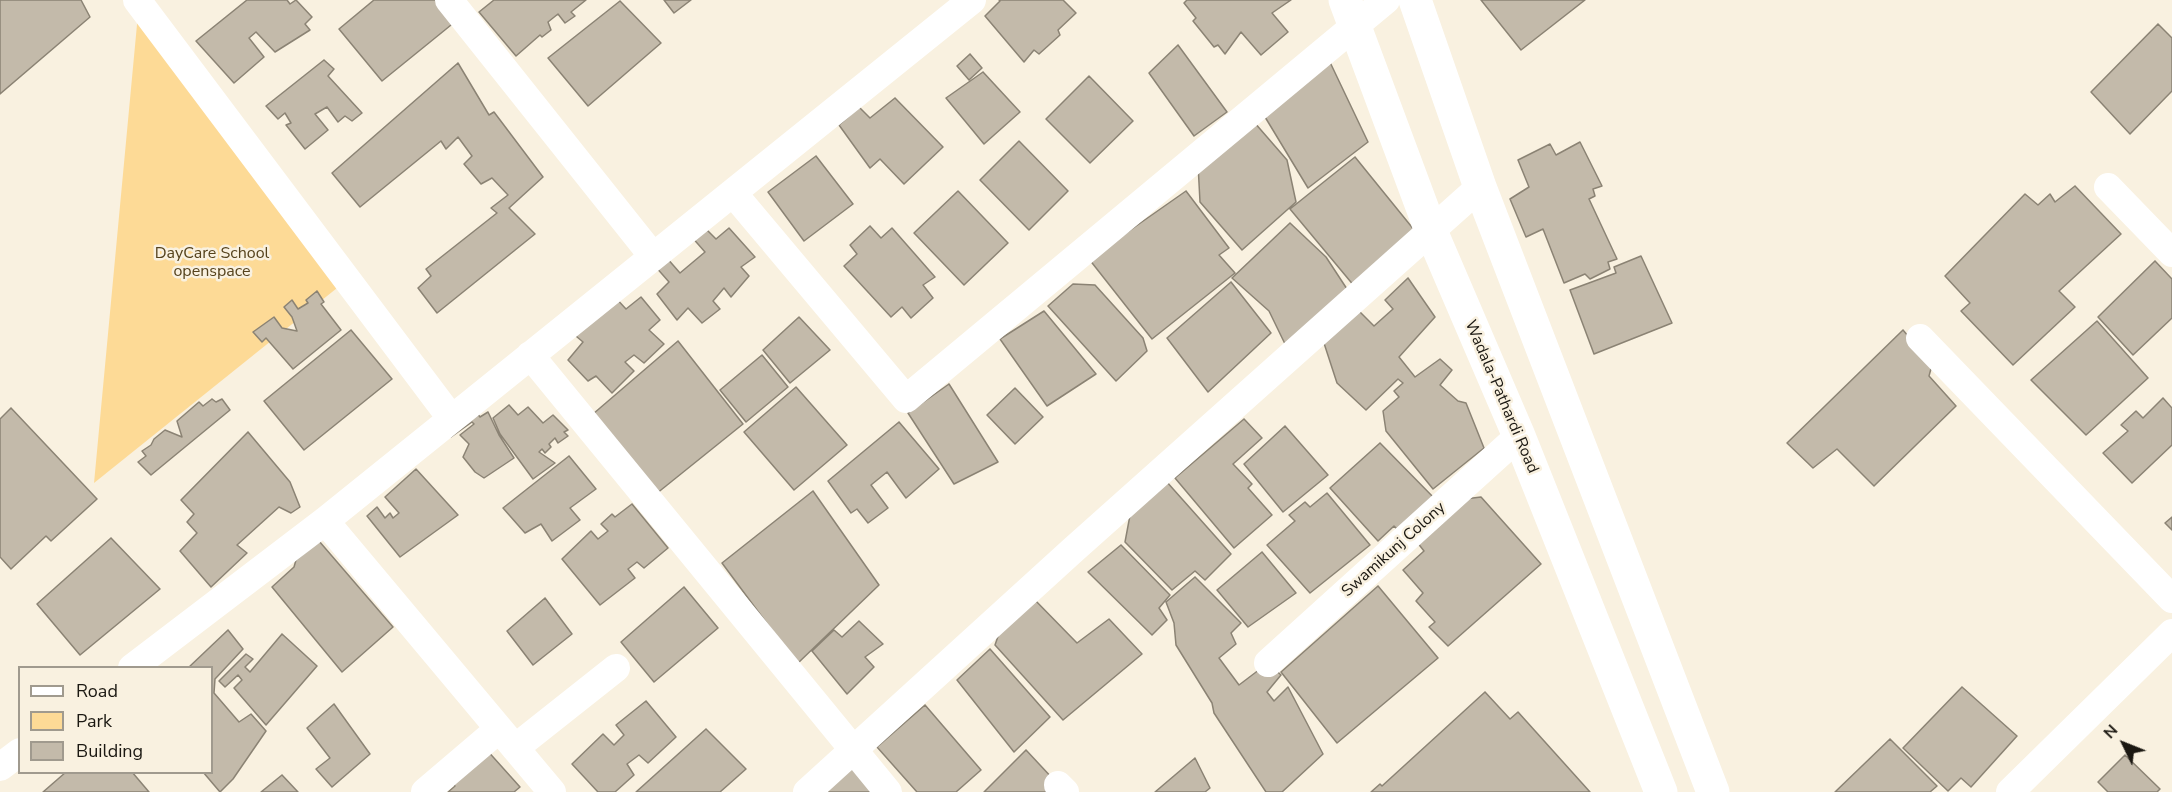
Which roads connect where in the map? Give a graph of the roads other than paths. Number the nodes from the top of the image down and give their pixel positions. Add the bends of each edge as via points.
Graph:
1 (137, 0) edge
2 (449, 0) edge
3 (972, 0) edge
4 (1386, 0) edge
5 (1415, 0) edge
6 (1350, 12) edge
7 (1480, 187) junction
8 (2108, 187) dead end
9 (734, 193) junction
10 (1431, 231) junction
11 (2172, 253) edge
12 (652, 255) junction
13 (1920, 338) dead end
14 (530, 355) junction
15 (452, 418) junction
16 (1519, 436) junction
17 (325, 521) junction
18 (2172, 599) edge
19 (2172, 633) edge
20 (1268, 663) dead end
21 (135, 666) edge
22 (616, 668) dead end
23 (507, 739) junction
24 (854, 749) junction
25 (18, 753) edge
26 (0, 766) edge
27 (425, 792) edge
28 (552, 792) edge
29 (807, 792) edge
30 (888, 792) edge
31 (1661, 792) edge
32 (1713, 792) edge
33 (2010, 792) edge

1 - 15 street
2 - 12 street
3 - 9 street
4 - 6 street
5 - 7 main road
6 - 9 street via 906,399
6 - 10 main road, Wadala-Pathardi Road
7 - 10 street
7 - 32 main road
8 - 11 street
9 - 12 street
10 - 16 main road, Wadala-Pathardi Road
10 - 24 street
12 - 14 street
13 - 18 street
14 - 15 street
14 - 24 street
15 - 17 street
16 - 20 street, Swamikunj Colony
16 - 31 main road, Wadala-Pathardi Road
17 - 21 street
17 - 23 street
19 - 33 street
22 - 23 street
23 - 27 street
23 - 28 street
24 - 29 street
24 - 30 street
25 - 26 street

